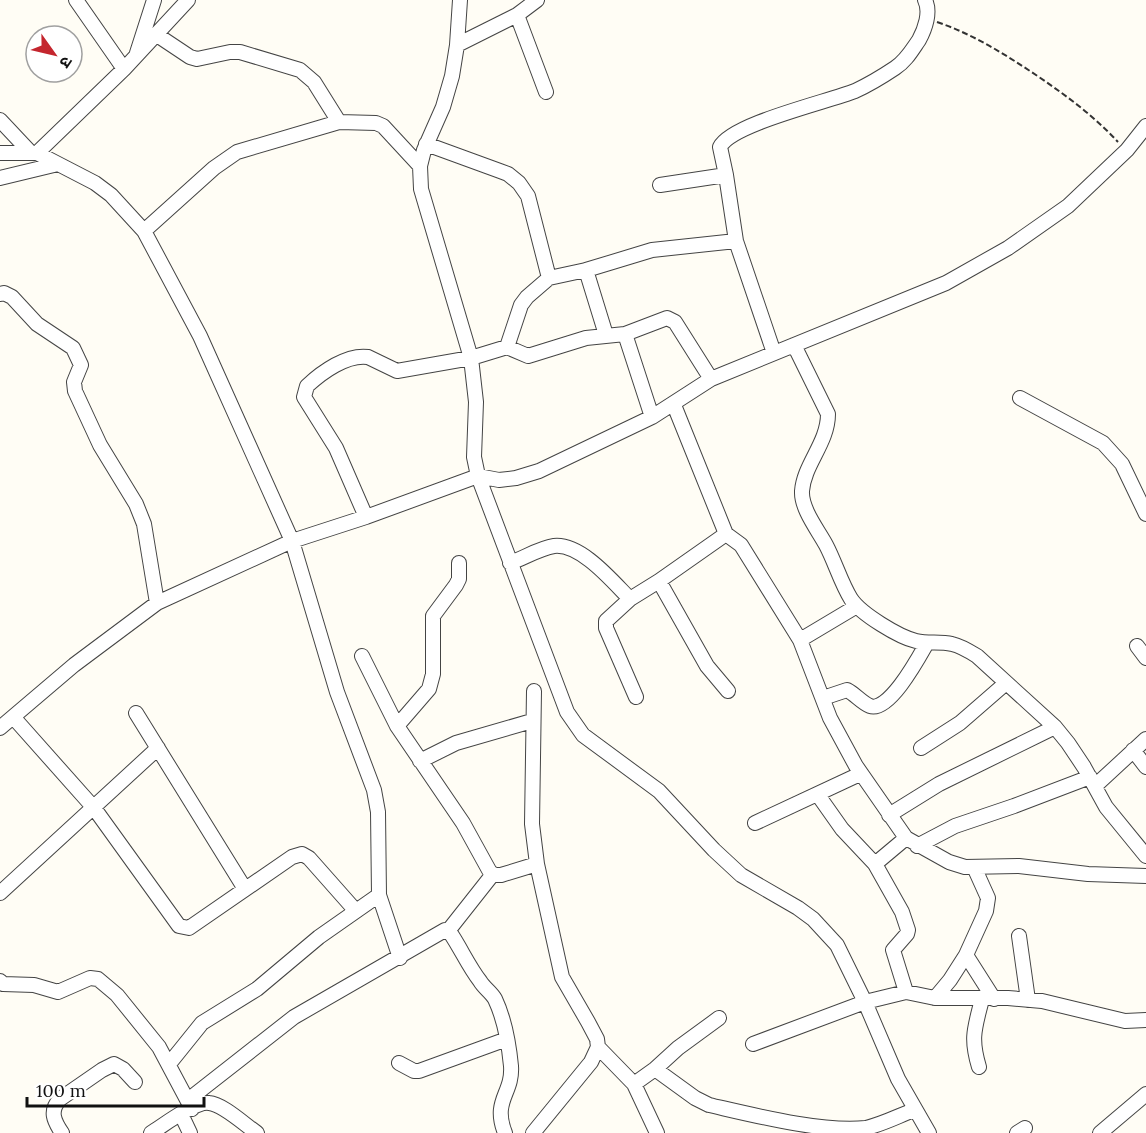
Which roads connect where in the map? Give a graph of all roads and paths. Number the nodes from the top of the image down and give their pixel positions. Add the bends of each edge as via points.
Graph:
1 (76, 0) edge
2 (154, 0) edge
3 (188, 0) edge
4 (460, 0) edge
5 (537, 0) edge
6 (925, 0) edge
7 (517, 15) junction
8 (927, 19) junction
9 (158, 35) junction
10 (457, 45) junction
11 (135, 57) junction
12 (124, 69) junction
13 (546, 92) dead end
14 (0, 120) edge
15 (339, 122) junction
16 (1146, 126) edge
17 (426, 144) junction
18 (1127, 150) junction
19 (0, 153) edge
20 (34, 153) junction
21 (58, 164) junction
22 (420, 166) junction
23 (726, 175) junction
24 (0, 178) edge
25 (660, 185) dead end
26 (144, 231) junction
27 (736, 241) junction
28 (586, 270) junction
29 (549, 278) junction
30 (0, 294) edge
31 (625, 334) junction
32 (606, 335) junction
33 (794, 345) junction
34 (507, 347) junction
35 (774, 353) junction
36 (471, 358) junction
37 (711, 379) junction
38 (1020, 398) dead end
39 (674, 405) junction
40 (652, 417) junction
41 (478, 476) junction
42 (1145, 511) edge
43 (366, 518) junction
44 (726, 534) junction
45 (292, 541) junction
46 (459, 563) dead end
47 (510, 563) junction
48 (659, 581) junction
49 (630, 599) junction
50 (157, 603) junction
51 (857, 606) junction
52 (800, 640) junction
53 (927, 643) junction
54 (1137, 646) dead end
55 (362, 656) dead end
56 (1146, 658) edge
57 (1006, 683) junction
58 (534, 691) dead end
59 (728, 691) dead end
60 (636, 697) dead end
61 (823, 698) junction
62 (136, 713) dead end
63 (14, 718) junction
64 (532, 721) junction
65 (397, 726) junction
66 (0, 728) edge
67 (1055, 728) junction
68 (1146, 739) edge
69 (158, 748) junction
70 (921, 748) dead end
71 (1134, 750) junction
72 (420, 761) junction
73 (1146, 767) edge
74 (860, 774) junction
75 (1093, 781) junction
76 (818, 795) junction
77 (94, 808) junction
78 (889, 815) junction
79 (755, 823) dead end
80 (912, 842) junction
81 (1146, 856) edge
82 (537, 864) junction
83 (875, 864) junction
84 (974, 867) junction
85 (492, 874) junction
86 (1146, 876) edge
87 (245, 890) junction
88 (0, 893) edge
89 (379, 895) junction
90 (355, 910) junction
91 (448, 931) junction
92 (1019, 936) dead end
93 (966, 956) junction
94 (400, 958) junction
95 (0, 981) edge
96 (906, 992) junction
97 (935, 998) junction
98 (988, 999) junction
99 (1028, 1000) junction
100 (865, 1002) junction
101 (719, 1018) dead end
102 (1146, 1020) edge
103 (507, 1039) junction
104 (753, 1044) dead end
105 (598, 1047) junction
106 (169, 1064) junction
107 (399, 1064) dead end
108 (979, 1067) dead end
109 (655, 1069) junction
110 (135, 1082) dead end
111 (634, 1084) junction
112 (1141, 1098) edge
113 (187, 1108) junction
114 (914, 1110) junction
115 (1146, 1113) edge
116 (791, 1128) edge
117 (854, 1131) edge
118 (62, 1133) edge
119 (151, 1133) edge
120 (190, 1133) edge
121 (257, 1133) edge
122 (505, 1133) edge
123 (533, 1133) edge
124 (657, 1133) edge
125 (928, 1133) edge
126 (1100, 1133) edge

1 - 12 street
2 - 11 street
3 - 9 street
4 - 10 street
5 - 7 street
6 - 8 street
7 - 10 street
7 - 13 street
8 - 18 path via 995,47 1097,119
8 - 23 street via 911,52 895,68 856,90 767,119 728,137 720,147
9 - 11 street
9 - 15 street via 197,59 240,52 300,70 314,82
10 - 17 street via 443,107
11 - 12 street
12 - 20 street
14 - 20 street
15 - 22 street via 383,126
15 - 26 street via 237,152
16 - 18 street
17 - 22 street
17 - 29 street via 508,174 519,183 528,196
18 - 33 street via 1068,206 1008,248 946,283
19 - 20 street
20 - 21 street
21 - 24 street
21 - 26 street via 103,189
22 - 36 street via 422,189
23 - 25 street
23 - 27 street
26 - 45 street via 200,336
27 - 28 street via 652,250
27 - 35 street
28 - 29 street
28 - 32 street
29 - 34 street via 521,306
30 - 50 street via 8,294 37,324 73,348 81,365 75,391 144,524
31 - 32 street
31 - 37 street via 671,319
31 - 40 street
32 - 34 street via 528,356
33 - 35 street
33 - 51 street via 828,414 828,426 802,493
34 - 36 street
35 - 37 street
36 - 41 street
36 - 43 street via 397,370 363,356 334,366 307,386 304,397 339,454
37 - 39 street
38 - 42 street via 1103,443 1122,464
39 - 40 street
39 - 44 street
40 - 41 street via 539,471 499,480
41 - 43 street
41 - 47 street
43 - 45 street
44 - 48 street
44 - 52 street via 741,545
45 - 50 street
45 - 89 street via 337,692 376,801
46 - 65 street via 459,579 433,616 433,674 429,689
47 - 49 street via 554,546 563,547 593,562
47 - 100 street via 567,712 583,735 659,791 741,875 813,919 837,945
48 - 49 street
48 - 59 street via 707,666
49 - 60 street via 606,621 606,628
50 - 63 street via 74,664
51 - 52 street
51 - 53 street via 905,637
52 - 61 street
53 - 57 street via 963,648
53 - 61 street via 910,673 880,705 869,706 847,690
54 - 56 street
55 - 65 street
57 - 67 street
57 - 70 street via 960,723
58 - 64 street
61 - 74 street
62 - 69 street
63 - 66 street
63 - 77 street
64 - 72 street via 456,743
64 - 82 street via 532,824
65 - 72 street
67 - 75 street
67 - 78 street via 939,784
68 - 71 street
69 - 77 street
69 - 87 street
71 - 73 street
71 - 75 street
72 - 85 street
74 - 76 street
74 - 78 street
75 - 80 street
75 - 81 street via 1106,807
76 - 79 street
76 - 83 street via 842,829
77 - 87 street via 179,926 189,928
77 - 88 street
78 - 80 street
80 - 83 street
80 - 84 street via 949,862
82 - 85 street
82 - 105 street via 562,977
83 - 96 street via 908,930 893,950
84 - 86 street via 1019,866
84 - 93 street via 988,904
85 - 91 street
87 - 90 street via 302,854
89 - 90 street
89 - 94 street
90 - 106 street via 257,989 202,1023
91 - 94 street via 440,932
91 - 103 street via 496,1001
92 - 99 street
93 - 97 street
93 - 98 street
94 - 113 street via 294,1017
95 - 106 street via 58,992 90,978 98,979 117,995
96 - 97 street
96 - 100 street
97 - 98 street
98 - 99 street
98 - 108 street via 974,1033 973,1047
99 - 102 street via 1125,1021
100 - 104 street
100 - 114 street
101 - 109 street
103 - 107 street via 420,1071
103 - 122 street via 511,1076 500,1109
105 - 111 street
105 - 123 street via 591,1062
106 - 113 street
109 - 111 street
109 - 116 street via 709,1105
110 - 118 street via 114,1064 60,1099 52,1111
111 - 124 street
112 - 115 street
112 - 126 street
113 - 119 street
113 - 120 street
113 - 121 street via 214,1104
114 - 117 street
114 - 125 street
116 - 117 street

